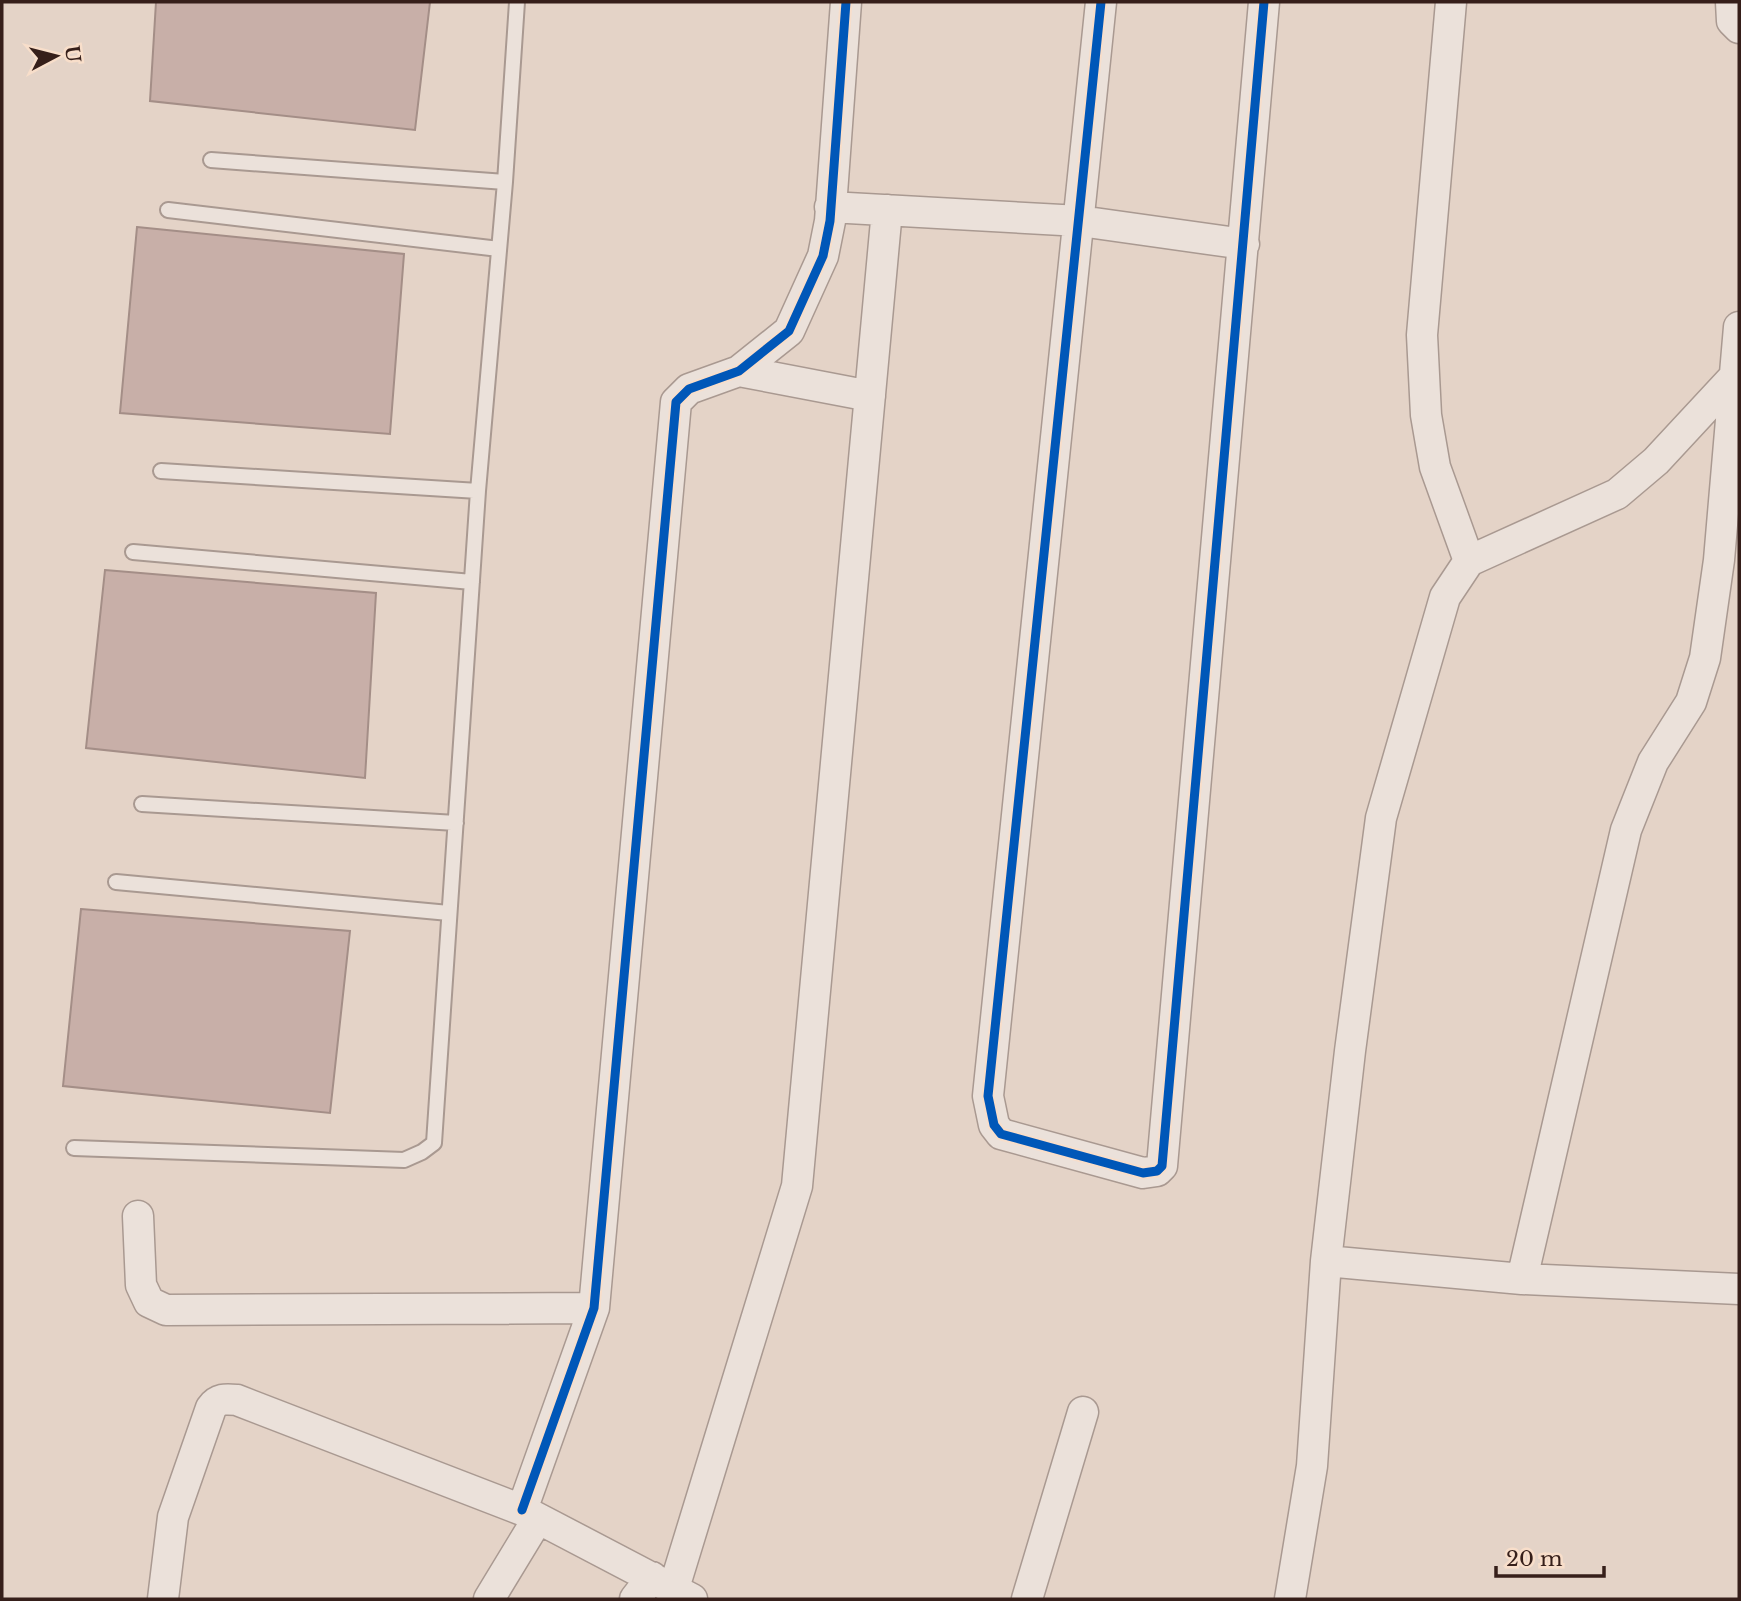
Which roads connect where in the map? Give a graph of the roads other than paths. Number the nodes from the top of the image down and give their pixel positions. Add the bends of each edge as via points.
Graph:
1 (517, 2) edge
2 (846, 2) edge
3 (1101, 2) edge
4 (1264, 2) edge
5 (1451, 2) edge
6 (1731, 2) edge
7 (1739, 28) edge
8 (211, 160) dead end
9 (505, 182) junction
10 (830, 207) junction
11 (168, 210) dead end
12 (887, 210) junction
13 (1080, 221) junction
14 (1244, 244) junction
15 (499, 249) junction
16 (1739, 327) edge
17 (739, 371) junction
18 (1735, 376) junction
19 (870, 396) junction
20 (161, 471) dead end
21 (478, 491) junction
22 (133, 552) dead end
23 (1469, 561) junction
24 (472, 582) junction
25 (142, 804) dead end
26 (456, 823) junction
27 (116, 882) dead end
28 (449, 913) junction
29 (74, 1148) dead end
30 (138, 1216) dead end
31 (1326, 1261) junction
32 (1522, 1279) junction
33 (1739, 1289) edge
34 (594, 1308) junction
35 (1083, 1412) dead end
36 (530, 1515) junction
37 (663, 1591) edge
38 (163, 1599) edge
39 (489, 1599) edge
40 (1027, 1599) edge
41 (1290, 1599) edge

1 - 9 lane
2 - 10 street
3 - 13 street
4 - 14 street
5 - 23 street via 1422,335 1426,415 1435,467
6 - 7 street via 1732,21
8 - 9 lane
9 - 15 lane
10 - 12 street
10 - 17 street via 822,256 789,331
11 - 15 lane
12 - 13 street
12 - 19 street
13 - 14 street
13 - 14 street via 988,1096 994,1125 1001,1134 1143,1173 1162,1166
15 - 21 lane
16 - 18 street
17 - 19 street
17 - 34 street via 689,389 676,402
18 - 23 street via 1656,461 1617,494
18 - 32 street via 1706,658 1691,702 1653,762 1626,830
19 - 37 street via 797,1186
20 - 21 lane
21 - 24 lane
22 - 24 lane
23 - 31 street via 1445,597 1381,818
24 - 26 lane
25 - 26 lane
26 - 28 lane
27 - 28 lane
28 - 29 lane via 434,1143 422,1153 404,1160
30 - 34 street via 141,1285 149,1303 166,1310
31 - 32 street
31 - 41 street via 1312,1466
32 - 33 street
34 - 36 street
35 - 40 street
36 - 37 street
36 - 38 street via 237,1399 220,1399 211,1408 173,1517
36 - 39 street

